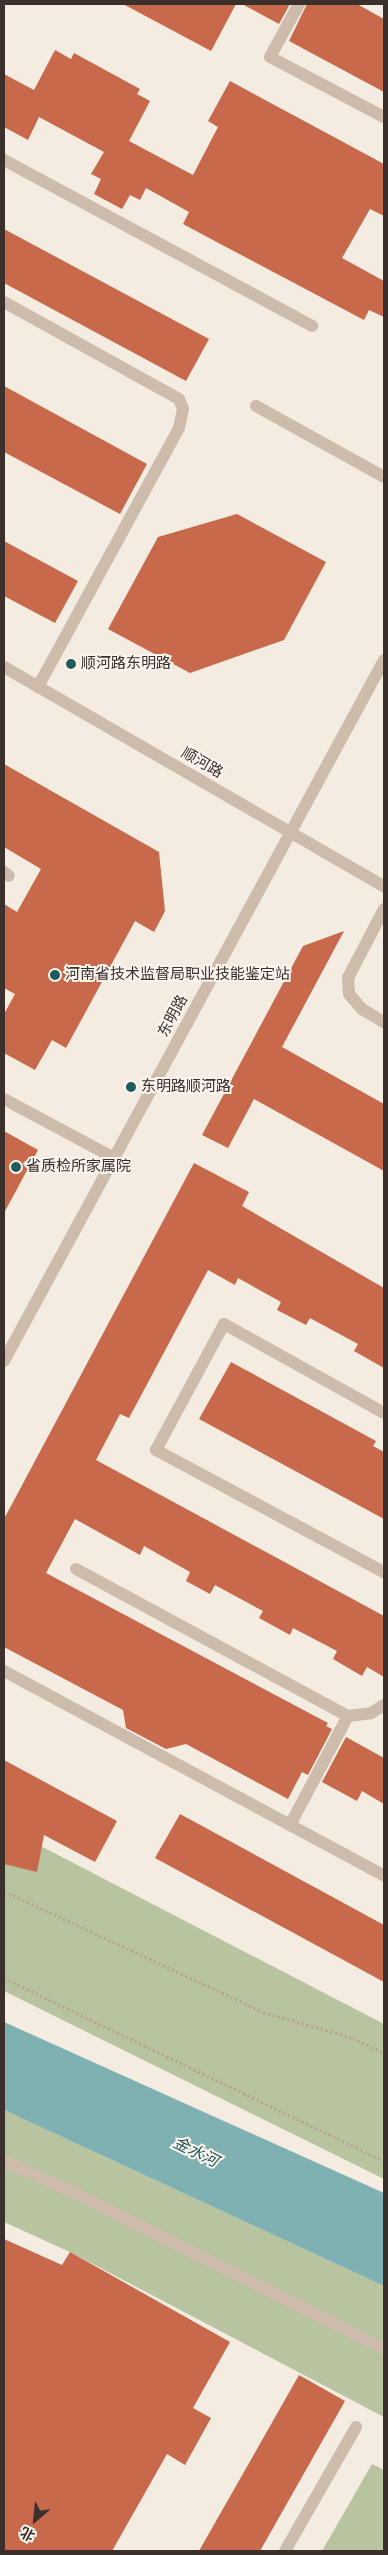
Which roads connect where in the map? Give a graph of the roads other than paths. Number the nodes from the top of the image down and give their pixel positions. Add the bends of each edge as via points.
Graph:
1 (299, 4) edge
2 (384, 117) edge
3 (4, 160) edge
4 (4, 302) edge
5 (312, 326) dead end
6 (256, 406) dead end
7 (384, 477) edge
8 (384, 660) edge
9 (4, 667) edge
10 (38, 687) junction
11 (291, 832) junction
12 (384, 886) edge
13 (384, 909) edge
14 (384, 1022) edge
15 (4, 1099) edge
16 (114, 1158) junction
17 (4, 1361) edge
18 (384, 1414) edge
19 (76, 1569) dead end
20 (384, 1572) edge
21 (4, 1671) edge
22 (384, 1705) edge
23 (348, 1716) junction
24 (290, 1825) junction
25 (384, 1876) edge
26 (4, 2161) edge
27 (384, 2349) edge
28 (356, 2427) dead end
29 (285, 2551) edge

1 - 2 street via 270,57
3 - 5 street
4 - 10 street via 179,398 183,409 179,428
6 - 7 street
8 - 11 street, 东明路
9 - 10 street, 顺河路
10 - 11 street, 顺河路
11 - 12 street, 顺河路
11 - 16 street, 东明路
13 - 14 street via 348,978 349,994 362,1010
15 - 16 street
16 - 17 street, 东明路
18 - 20 street via 224,1324 156,1450
19 - 23 street
21 - 24 street
22 - 23 street via 371,1713
23 - 24 street
24 - 25 street
26 - 27 street via 75,2193
28 - 29 street

